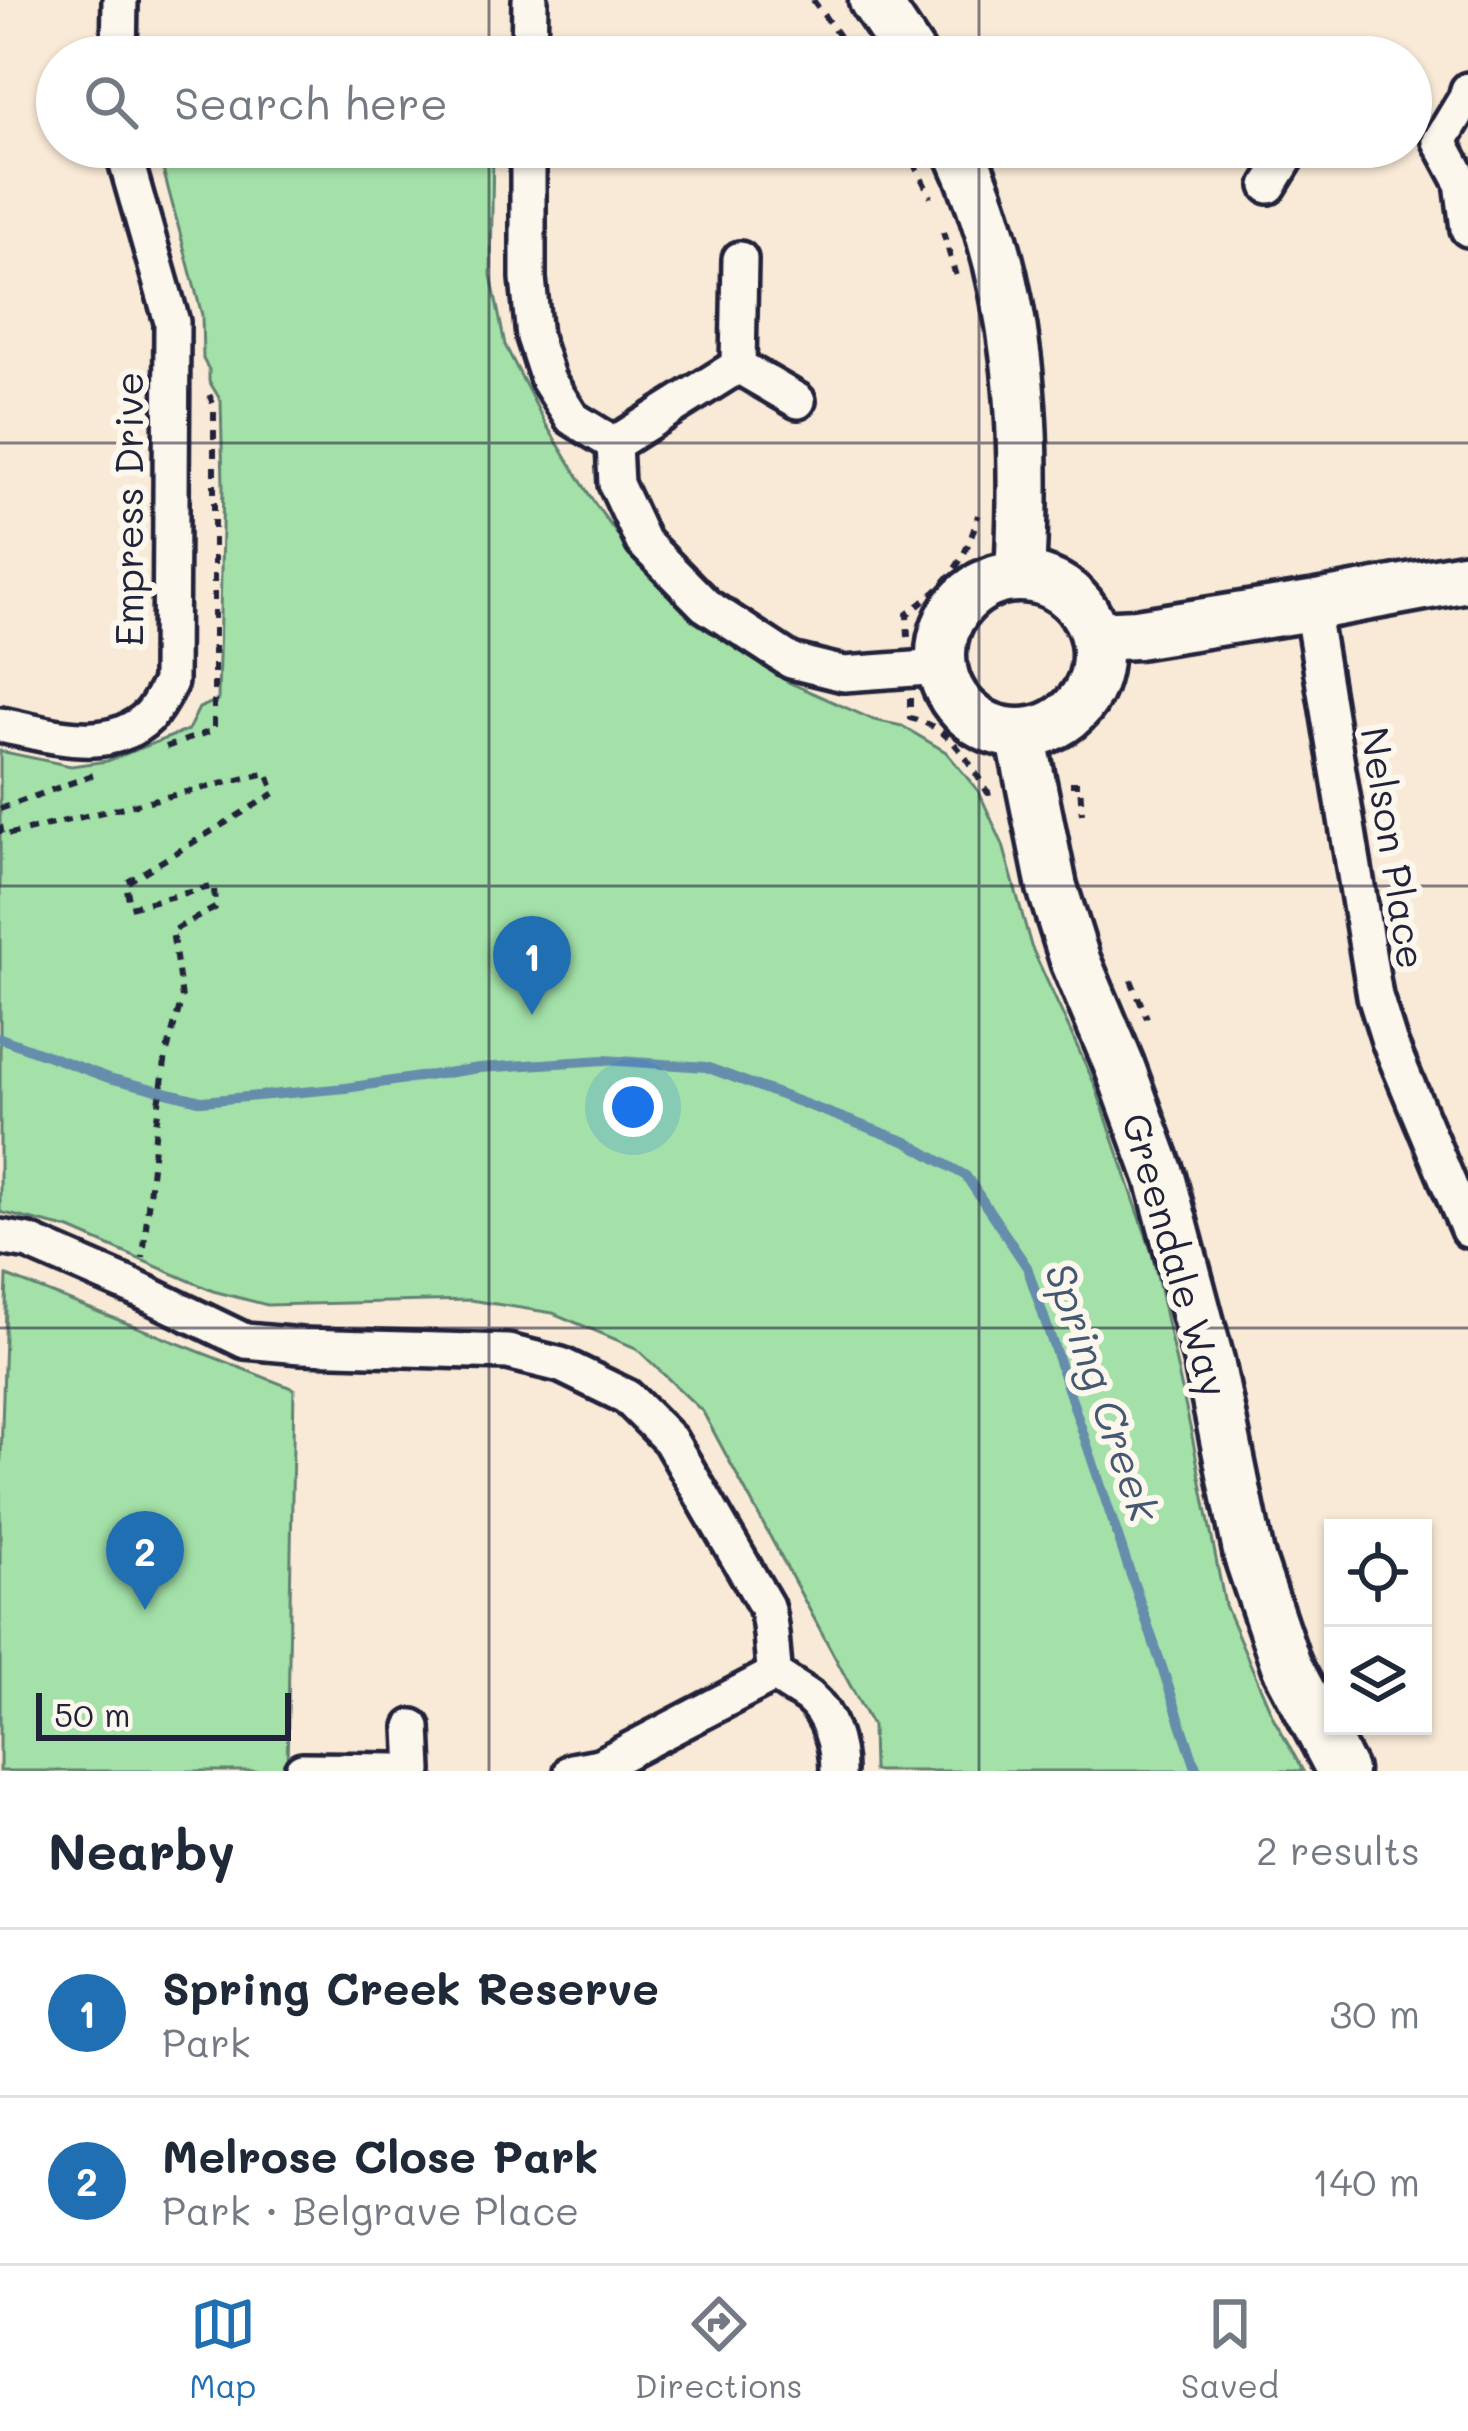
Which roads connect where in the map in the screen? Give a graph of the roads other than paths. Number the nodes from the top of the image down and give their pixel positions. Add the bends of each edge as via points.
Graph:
1 (120, 0) edge
2 (530, 0) edge
3 (874, 0) edge
4 (119, 36) edge
5 (529, 36) edge
6 (898, 36) edge
7 (1468, 90) edge
8 (1432, 134) edge
9 (1432, 149) edge
10 (128, 168) edge
11 (528, 168) edge
12 (966, 168) edge
13 (1280, 168) edge
14 (1269, 186) dead end
15 (1468, 229) edge
16 (740, 259) dead end
17 (738, 366) junction
18 (798, 401) dead end
19 (614, 443) junction
20 (1020, 576) junction
21 (1468, 577) edge
22 (1311, 607) junction
23 (1096, 636) junction
24 (942, 667) junction
25 (0, 725) edge
26 (1021, 734) junction
27 (1468, 1230) edge
28 (0, 1238) edge
29 (775, 1674) junction
30 (413, 1727) dead end
31 (302, 1770) edge
32 (397, 1771) edge
33 (415, 1771) edge
34 (572, 1771) edge
35 (838, 1771) edge
36 (1342, 1771) edge

1 - 4 street
2 - 5 street
3 - 6 street
7 - 8 street
9 - 15 street via 1462,182
10 - 25 street, Empress Drive via 172,322 170,682 152,713 105,740
11 - 19 street via 534,337 572,418
12 - 20 street via 1012,323 1024,434
13 - 14 street
16 - 17 street
17 - 18 street
17 - 19 street
19 - 24 street via 616,484 643,542 705,605 791,661 844,674
20 - 23 street via 1068,593
20 - 24 street via 969,594 942,640
21 - 22 street
22 - 23 street
22 - 27 street, Nelson Place via 1375,996
23 - 26 street via 1098,660 1082,703 1044,730
24 - 26 street via 948,688 978,722
26 - 36 street, Greendale Way via 1052,887 1160,1177 1249,1556 1286,1665
28 - 29 street via 50,1251 245,1341 508,1352 561,1365 627,1397 670,1439 766,1606
29 - 34 street via 598,1766
29 - 35 street via 828,1721
30 - 33 street
31 - 32 street

